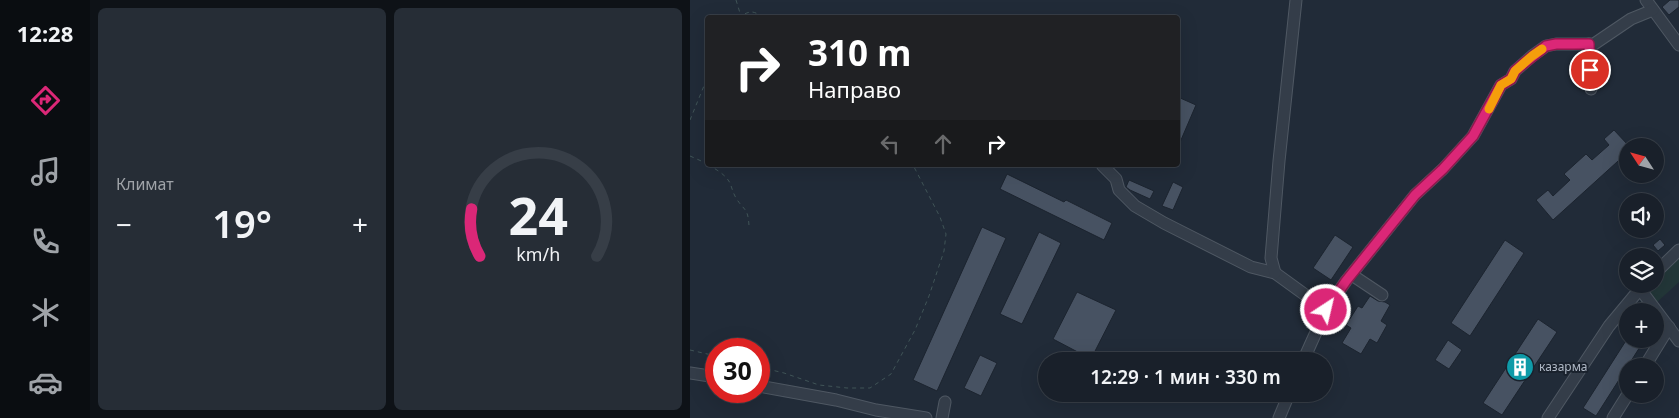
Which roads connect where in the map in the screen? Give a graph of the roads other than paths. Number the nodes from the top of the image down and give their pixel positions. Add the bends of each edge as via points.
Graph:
1 (1296, 0) edge
2 (1646, 0) edge
3 (1652, 10) junction
4 (1589, 44) junction
5 (1679, 45) edge
6 (1591, 88) dead end
7 (1104, 167) edge
8 (1679, 250) edge
9 (1664, 264) edge
10 (1275, 273) junction
11 (1352, 275) junction
12 (1636, 293) edge
13 (1647, 293) edge
14 (1382, 295) dead end
15 (1326, 310) junction
16 (1669, 327) junction
17 (1679, 341) edge
18 (1307, 352) edge
19 (1649, 358) edge
20 (690, 373) edge
21 (705, 375) edge
22 (770, 388) edge
23 (945, 402) dead end
24 (1286, 402) edge
25 (1622, 403) edge
26 (926, 418) edge
27 (942, 418) edge
28 (1279, 418) edge
29 (1548, 418) edge
30 (1612, 418) edge

1 - 10 street via 1271,258
2 - 3 street
3 - 4 street
3 - 5 street
4 - 6 street
4 - 11 street via 1546,46 1515,71 1511,79 1501,85 1473,136 1415,195
7 - 10 street via 1116,179 1119,190 1135,206 1251,267
8 - 9 street
10 - 15 street
11 - 14 street
11 - 15 street
12 - 29 street via 1609,326
13 - 16 street
15 - 18 street
16 - 17 street
16 - 19 street
20 - 21 street
22 - 26 street
23 - 27 street
24 - 28 street
25 - 30 street

